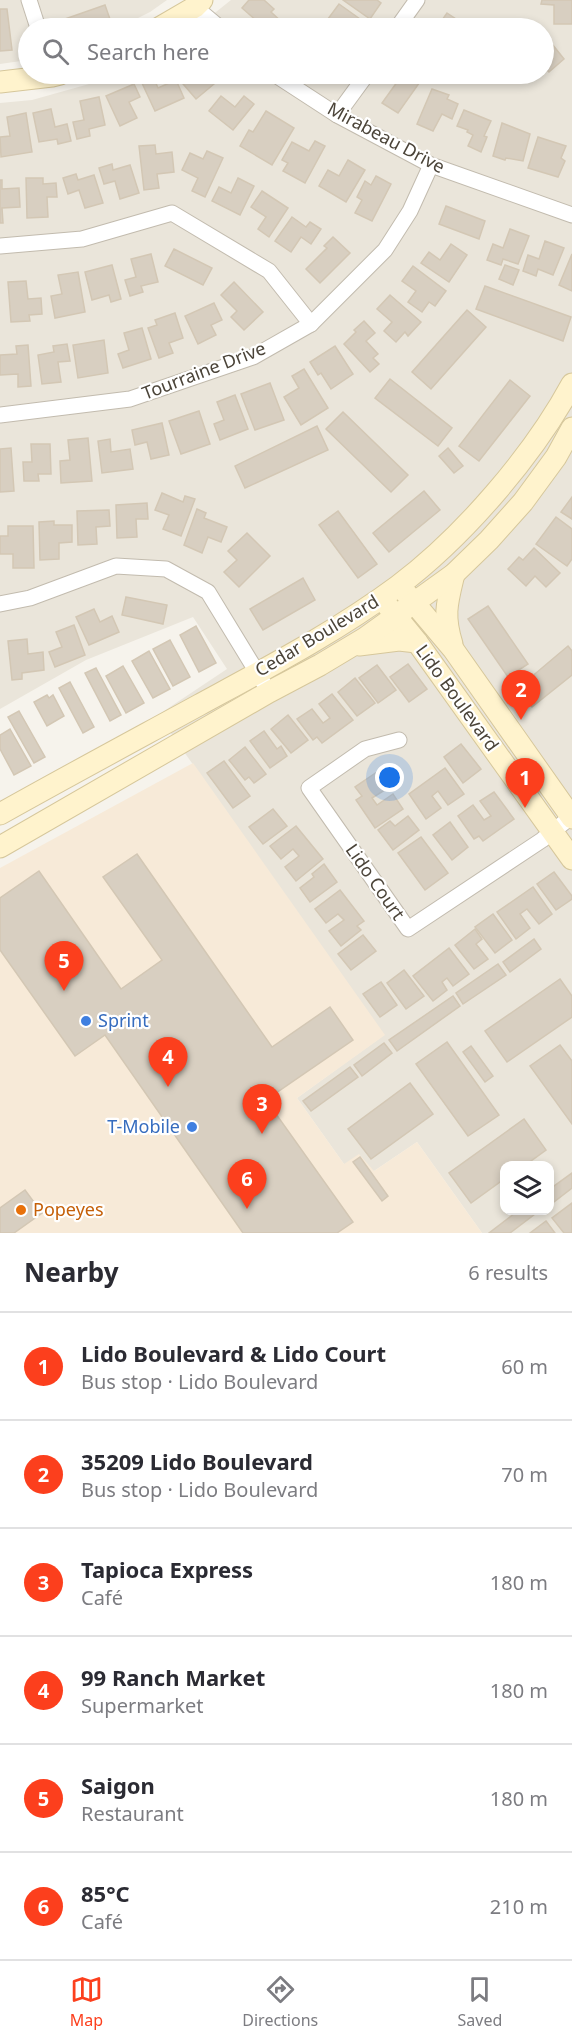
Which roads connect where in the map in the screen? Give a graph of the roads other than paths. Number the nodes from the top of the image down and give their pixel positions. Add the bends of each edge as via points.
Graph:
1 (29, 0) edge
2 (417, 0) edge
3 (198, 4) edge
4 (35, 18) edge
5 (175, 18) edge
6 (211, 18) edge
7 (404, 18) edge
8 (18, 79) edge
9 (0, 82) edge
10 (289, 84) edge
11 (360, 84) edge
12 (337, 115) junction
13 (431, 165) junction
14 (572, 215) edge
15 (0, 246) edge
16 (311, 324) junction
17 (572, 384) edge
18 (0, 415) edge
19 (572, 428) edge
20 (454, 574) junction
21 (399, 585) junction
22 (380, 598) junction
23 (414, 603) junction
24 (0, 604) edge
25 (396, 616) junction
26 (417, 642) junction
27 (349, 647) junction
28 (453, 649) junction
29 (257, 673) junction
30 (269, 692) junction
31 (399, 740) dead end
32 (0, 814) edge
33 (572, 818) edge
34 (552, 831) junction
35 (0, 847) edge
36 (572, 859) edge

1 - 4 street
2 - 7 street
3 - 5 street
3 - 6 street
8 - 9 street
10 - 12 street, Mirabeau Drive
11 - 12 street
12 - 13 street, Mirabeau Drive
13 - 14 street, Mirabeau Drive
13 - 16 street, Tourraine Drive via 410,211 384,250
15 - 16 street via 82,239 172,213 269,272
16 - 18 street, Tourraine Drive via 253,357 130,399
17 - 21 street, Cedar Boulevard via 535,443 501,485 467,523
19 - 20 street, Cedar Boulevard via 523,502
20 - 23 street, Cedar Boulevard
20 - 28 street via 446,605
21 - 22 street, Cedar Boulevard
21 - 23 street, Lido Boulevard
22 - 25 street, Lido Boulevard
22 - 29 street, Cedar Boulevard
23 - 25 street, Cedar Boulevard
23 - 28 street, Lido Boulevard
24 - 29 street via 30,598 116,566 166,569 208,592
25 - 26 street, Lido Boulevard
25 - 27 street, Cedar Boulevard
26 - 27 street via 399,640
26 - 34 street, Lido Boulevard
27 - 30 street, Cedar Boulevard
28 - 33 street, Lido Boulevard
29 - 30 street
29 - 32 street, Cedar Boulevard
30 - 35 street, Cedar Boulevard
31 - 34 street, Lido Court via 365,749 309,788 408,929
33 - 34 street, Lido Court
34 - 36 street, Lido Boulevard

